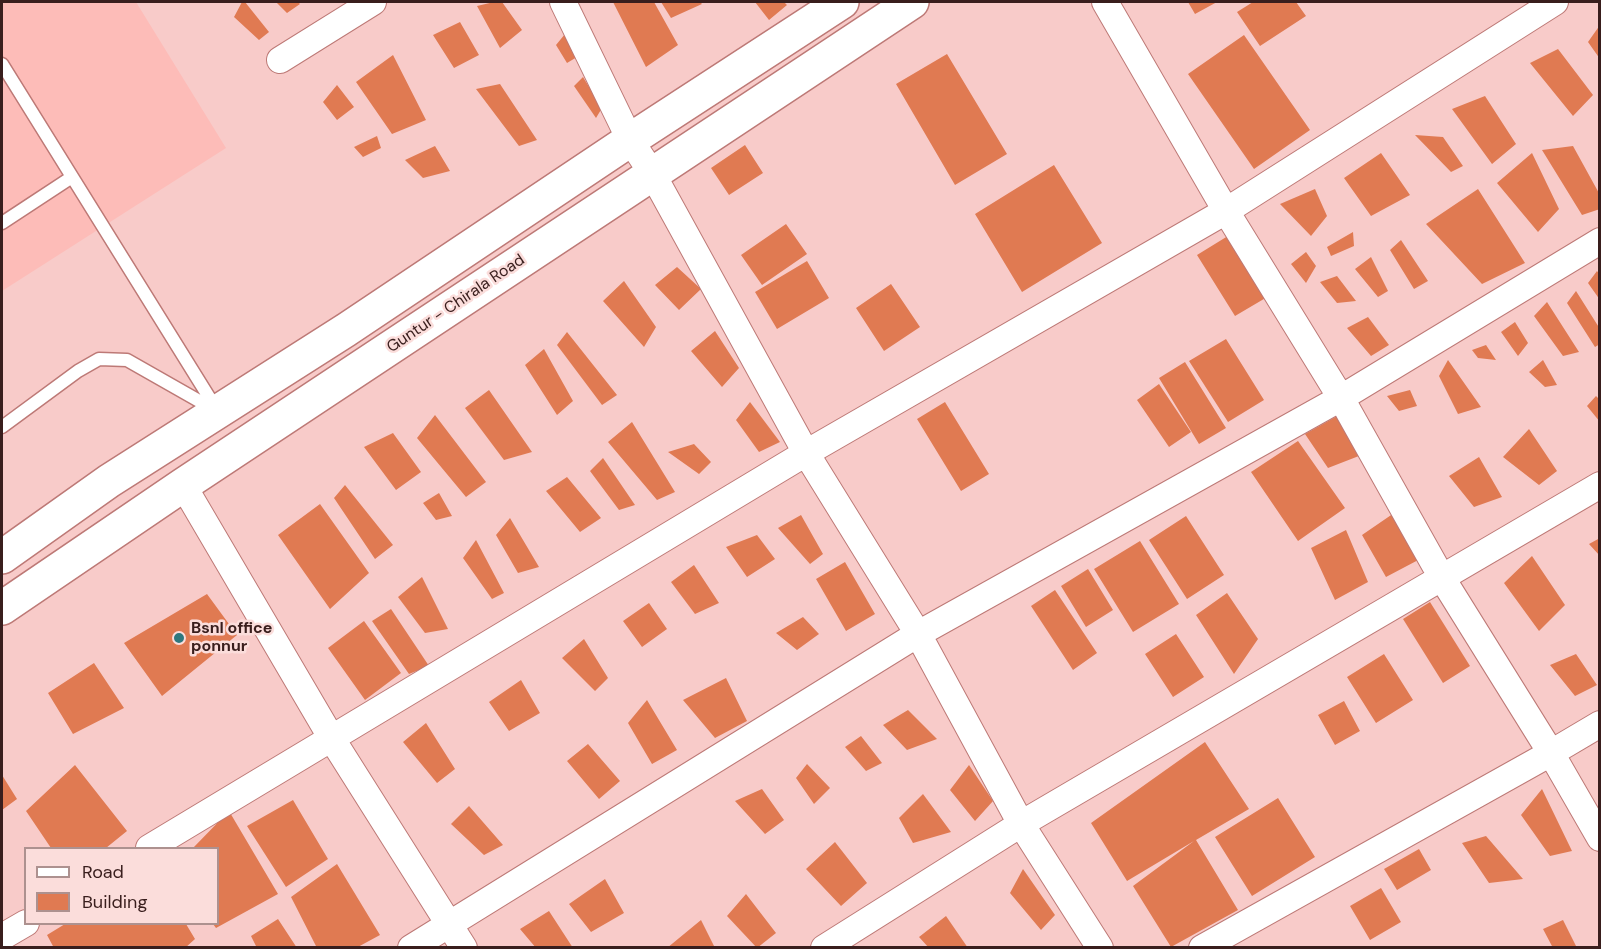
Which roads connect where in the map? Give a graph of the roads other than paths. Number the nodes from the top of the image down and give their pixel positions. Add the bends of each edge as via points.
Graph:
1 (373, 2) edge
2 (563, 2) edge
3 (842, 2) edge
4 (912, 2) edge
5 (1105, 2) edge
6 (1555, 2) edge
7 (280, 60) dead end
8 (2, 64) edge
9 (630, 140) junction
10 (652, 173) junction
11 (72, 177) junction
12 (1226, 211) junction
13 (2, 223) edge
14 (1599, 241) edge
15 (1341, 398) junction
16 (218, 411) junction
17 (2, 427) edge
18 (806, 453) junction
19 (183, 485) junction
20 (1599, 485) edge
21 (2, 557) edge
22 (1442, 578) junction
23 (2, 608) edge
24 (918, 634) junction
25 (1599, 724) edge
26 (332, 739) junction
27 (1551, 753) junction
28 (1021, 824) junction
29 (1599, 838) edge
30 (152, 847) edge
31 (24, 923) edge
32 (450, 924) junction
33 (2, 937) edge
34 (411, 948) edge
35 (464, 948) edge
36 (824, 948) edge
37 (1100, 948) edge
38 (1202, 948) edge

1 - 7 street
2 - 9 street
3 - 9 main road
4 - 10 main road, Guntur - Chirala Road
5 - 12 street
6 - 12 street
8 - 11 lane
9 - 10 street
9 - 16 main road
10 - 18 street
10 - 19 main road, Guntur - Chirala Road
11 - 13 lane
11 - 16 lane
12 - 15 street
12 - 18 street
14 - 15 street
15 - 22 street
15 - 24 street
16 - 17 lane via 127,360 99,359
16 - 21 main road via 109,481
18 - 24 street
18 - 26 street
19 - 23 main road, Guntur - Chirala Road
19 - 26 street
20 - 22 street
22 - 27 street
22 - 28 street
24 - 28 street
24 - 32 street
25 - 27 street
26 - 30 street
26 - 32 street
27 - 29 street
27 - 38 street
28 - 36 street
28 - 37 street
31 - 33 street
32 - 34 street
32 - 35 street

